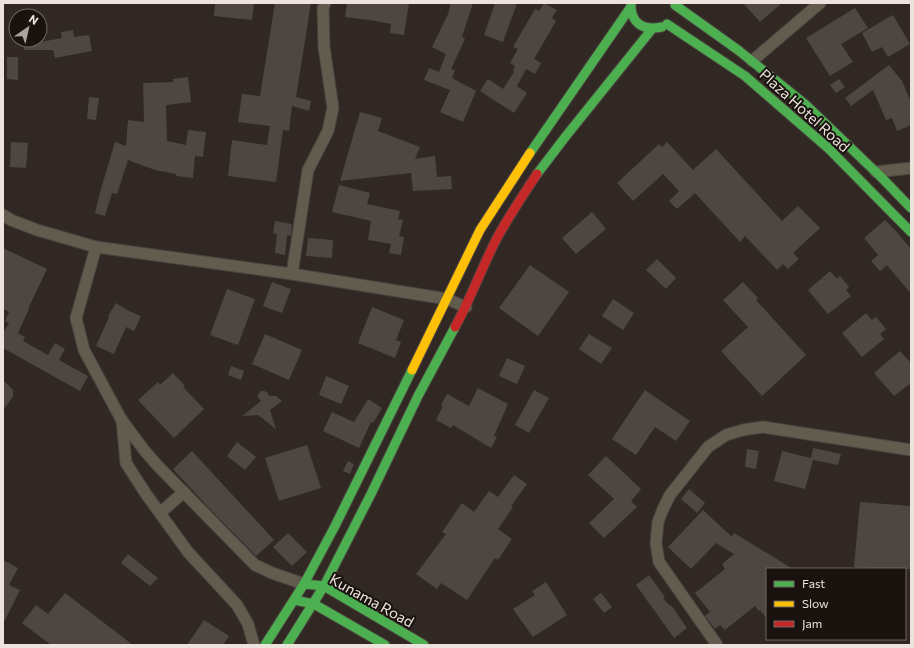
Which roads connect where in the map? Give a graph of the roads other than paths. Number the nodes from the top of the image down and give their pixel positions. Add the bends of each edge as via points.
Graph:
1 (325, 3) edge
2 (820, 3) edge
3 (675, 4) edge
4 (630, 5) edge
5 (667, 24) junction
6 (652, 29) junction
7 (752, 61) junction
8 (911, 168) edge
9 (876, 172) junction
10 (911, 208) edge
11 (3, 215) edge
12 (911, 232) edge
13 (96, 247) junction
14 (292, 274) junction
15 (447, 299) junction
16 (466, 307) junction
17 (121, 419) junction
18 (911, 450) edge
19 (184, 492) junction
20 (160, 513) junction
21 (304, 584) junction
22 (324, 586) junction
23 (294, 600) junction
24 (314, 604) junction
25 (254, 645) edge
26 (265, 645) edge
27 (287, 645) edge
28 (385, 645) edge
29 (424, 645) edge
30 (717, 645) edge

1 - 14 street via 324,47 333,108 328,131 308,170
2 - 7 street
3 - 5 main road via 673,15
3 - 7 main road, Plaza Hotel Road
4 - 6 main road via 632,16 637,23
4 - 15 main road via 480,230
5 - 6 main road
5 - 12 main road, Plaza Hotel Road via 745,76 828,148
6 - 16 main road via 541,168 516,205
7 - 9 main road, Plaza Hotel Road via 806,105
8 - 9 street
9 - 10 main road, Plaza Hotel Road
11 - 13 street via 37,230
13 - 14 street
13 - 17 street via 76,318 84,350
14 - 15 street
15 - 16 street
15 - 21 main road via 356,486
16 - 22 main road via 418,396
17 - 19 street via 144,450
17 - 20 street via 126,463
18 - 30 street via 763,427 726,435 708,447 670,495 658,522 656,543 659,562
19 - 20 street
19 - 21 street via 254,565
20 - 25 street via 188,552 237,605 248,624
21 - 22 main road, Kunama Road
21 - 23 main road
22 - 24 main road
22 - 29 main road, Kunama Road
23 - 24 main road, Kunama Road
23 - 26 main road
24 - 27 main road
24 - 28 main road, Kunama Road

